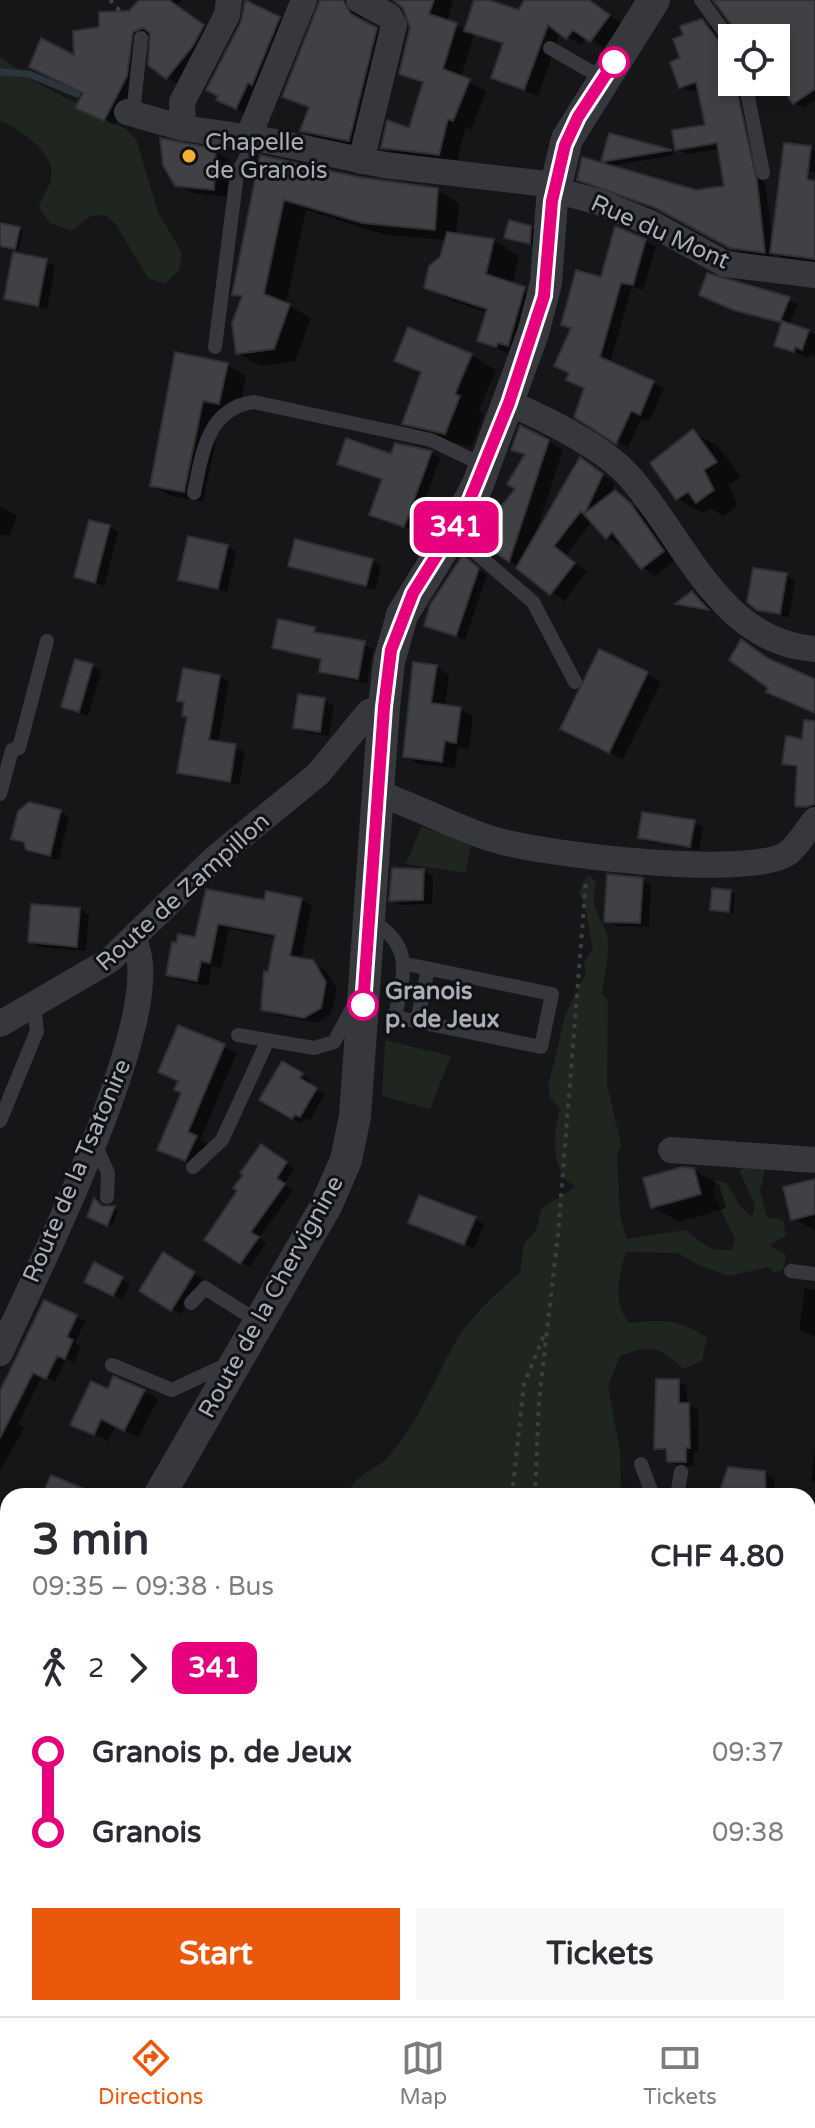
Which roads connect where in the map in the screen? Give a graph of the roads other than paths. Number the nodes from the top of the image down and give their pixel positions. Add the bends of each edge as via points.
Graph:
1 (229, 0) edge
2 (304, 0) edge
3 (654, 0) edge
4 (701, 0) edge
5 (374, 3) edge
6 (718, 24) edge
7 (141, 38) road end
8 (550, 48) dead end
9 (604, 79) junction
10 (748, 96) edge
11 (130, 113) joint
12 (183, 128) junction
13 (252, 138) junction
14 (361, 161) junction
15 (763, 173) dead end
16 (555, 188) junction
17 (815, 275) edge
18 (215, 347) dead end
19 (509, 403) junction
20 (485, 466) junction
21 (194, 493) dead end
22 (453, 533) junction
23 (47, 641) dead end
24 (815, 649) edge
25 (575, 682) dead end
26 (384, 707) junction
27 (378, 793) junction
28 (0, 794) edge
29 (815, 820) edge
30 (369, 919) junction
31 (133, 940) junction
32 (406, 964) junction
33 (428, 969) junction
34 (364, 987) junction
35 (34, 1006) junction
36 (417, 1021) junction
37 (0, 1024) edge
38 (238, 1035) dead end
39 (268, 1040) junction
40 (0, 1121) edge
41 (93, 1139) junction
42 (671, 1150) dead end
43 (815, 1160) edge
44 (193, 1167) dead end
45 (107, 1197) dead end
46 (791, 1271) dead end
47 (815, 1274) edge
48 (191, 1303) dead end
49 (259, 1322) junction
50 (0, 1353) edge
51 (112, 1365) dead end
52 (230, 1371) junction
53 (641, 1464) dead end
54 (681, 1472) dead end
55 (164, 1488) edge
56 (650, 1488) edge
57 (678, 1488) edge

1 - 12 street via 227,15 182,102
2 - 13 street
3 - 9 street, Route de la Chervignine
4 - 6 lane
5 - 14 street via 392,19 394,28
7 - 11 lane
8 - 9 lane
9 - 16 street, Route de la Chervignine via 567,139
10 - 15 lane
11 - 12 street, Rue du Mont
12 - 13 street, Rue du Mont
13 - 14 street, Rue du Mont
13 - 18 lane via 237,175
14 - 16 street, Rue du Mont
16 - 17 street, Rue du Mont via 650,223 725,264
16 - 19 street, Route de la Chervignine via 544,296
19 - 20 street, Route de la Chervignine
19 - 24 street via 618,466 748,627 782,644
20 - 21 lane via 431,440 254,402 239,404 218,418
20 - 22 street, Route de la Chervignine
22 - 25 lane via 533,602
22 - 26 street, Route de la Chervignine via 402,615
23 - 28 lane via 19,748 12,750
26 - 27 street, Route de la Chervignine
26 - 31 street, Route de Zampillon via 371,711 318,774 215,858
27 - 29 street via 486,837 588,857 764,862 788,853
27 - 30 street, Route de la Chervignine
30 - 32 lane via 388,929
30 - 34 street, Route de la Chervignine
31 - 35 street, Route de Zampillon via 100,967
31 - 41 street, Route de la Tsatonire via 139,950 141,991 124,1067
32 - 33 lane
32 - 36 lane via 395,1017
33 - 36 lane
33 - 36 lane via 552,994 541,1047
34 - 39 lane via 334,1042 314,1048
34 - 49 street, Route de la Chervignine via 355,1116 346,1160
35 - 37 street, Route de Zampillon
35 - 40 lane via 37,1031
38 - 39 lane
39 - 44 lane via 222,1140
41 - 45 lane via 108,1173
41 - 50 street, Route de la Tsatonire
42 - 43 street
46 - 47 lane
48 - 49 lane via 205,1288
49 - 52 street, Route de la Chervignine
51 - 52 lane via 172,1390 219,1368
52 - 55 street, Route de la Chervignine
53 - 56 lane
54 - 57 lane

